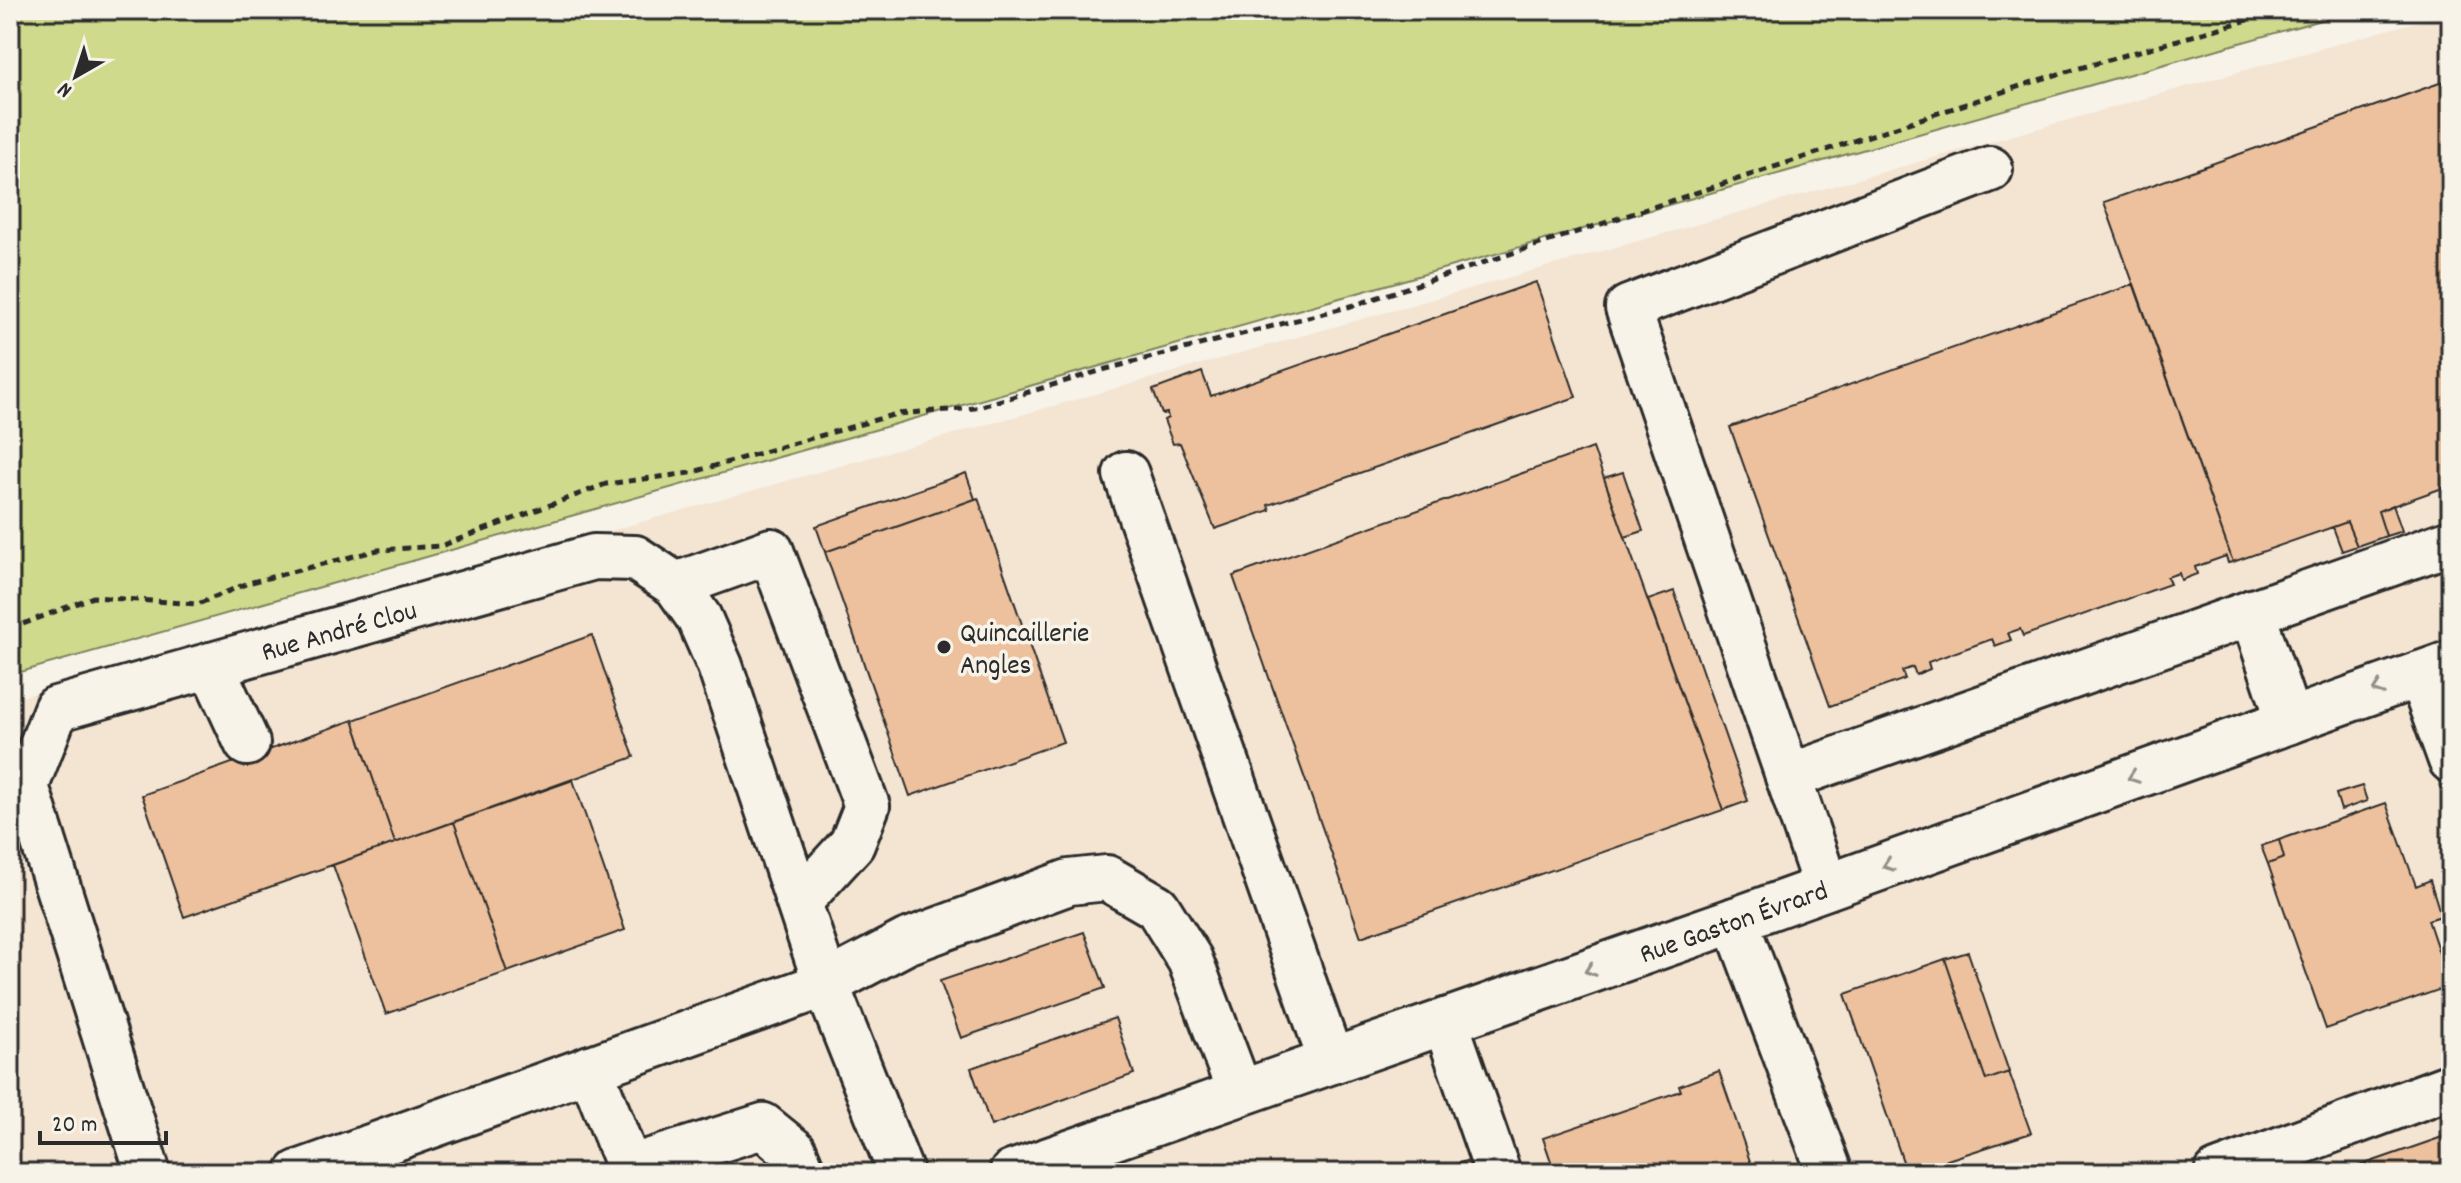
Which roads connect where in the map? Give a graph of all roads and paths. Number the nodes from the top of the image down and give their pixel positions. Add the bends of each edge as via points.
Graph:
1 (2283, 10) edge
2 (1990, 169) dead end
3 (1126, 474) dead end
4 (2451, 542) edge
5 (676, 585) junction
6 (2252, 612) junction
7 (10, 629) edge
8 (211, 665) junction
9 (2436, 668) edge
10 (2289, 721) junction
11 (247, 743) dead end
12 (2451, 760) edge
13 (1788, 777) junction
14 (1826, 887) junction
15 (799, 902) junction
16 (1735, 920) junction
17 (826, 984) junction
18 (1445, 1021) junction
19 (1331, 1061) junction
20 (590, 1068) junction
21 (2451, 1086) edge
22 (1240, 1093) junction
23 (1038, 1169) edge
24 (148, 1173) edge
25 (298, 1173) edge
26 (803, 1173) edge
27 (901, 1173) edge
28 (1498, 1173) edge
29 (1830, 1173) edge
30 (2217, 1173) edge

1 - 7 path via 2045,78 1355,305 975,408 896,414 690,473 606,484 441,546 378,550 248,583 198,604 93,597
2 - 13 street via 1628,308
3 - 19 street
4 - 6 street
5 - 8 street, Rue André Clou via 635,558 594,557
5 - 15 street, Rue André Clou via 699,618 720,666
5 - 15 street via 771,551 867,806 852,844
6 - 10 street
6 - 13 street
8 - 11 street
8 - 24 street, Rue André Clou via 56,709 26,786
9 -> 10 street, Rue Gaston Évrard
9 - 12 street
10 -> 14 street, Rue Gaston Évrard
13 - 14 street
14 - 16 street, Rue Gaston Évrard
15 - 17 street, Rue André Clou
16 -> 18 street, Rue Gaston Évrard
16 - 29 street
17 - 20 street
17 - 22 street via 921,937 1069,882 1107,878 1157,907 1190,960
17 - 27 street, Rue André Clou
18 - 19 street, Rue Gaston Évrard
18 - 28 street
19 - 22 street, Rue Gaston Évrard
20 - 25 street
20 - 26 street via 629,1168 763,1126 794,1151
21 - 30 street
22 - 23 street, Rue Gaston Évrard

